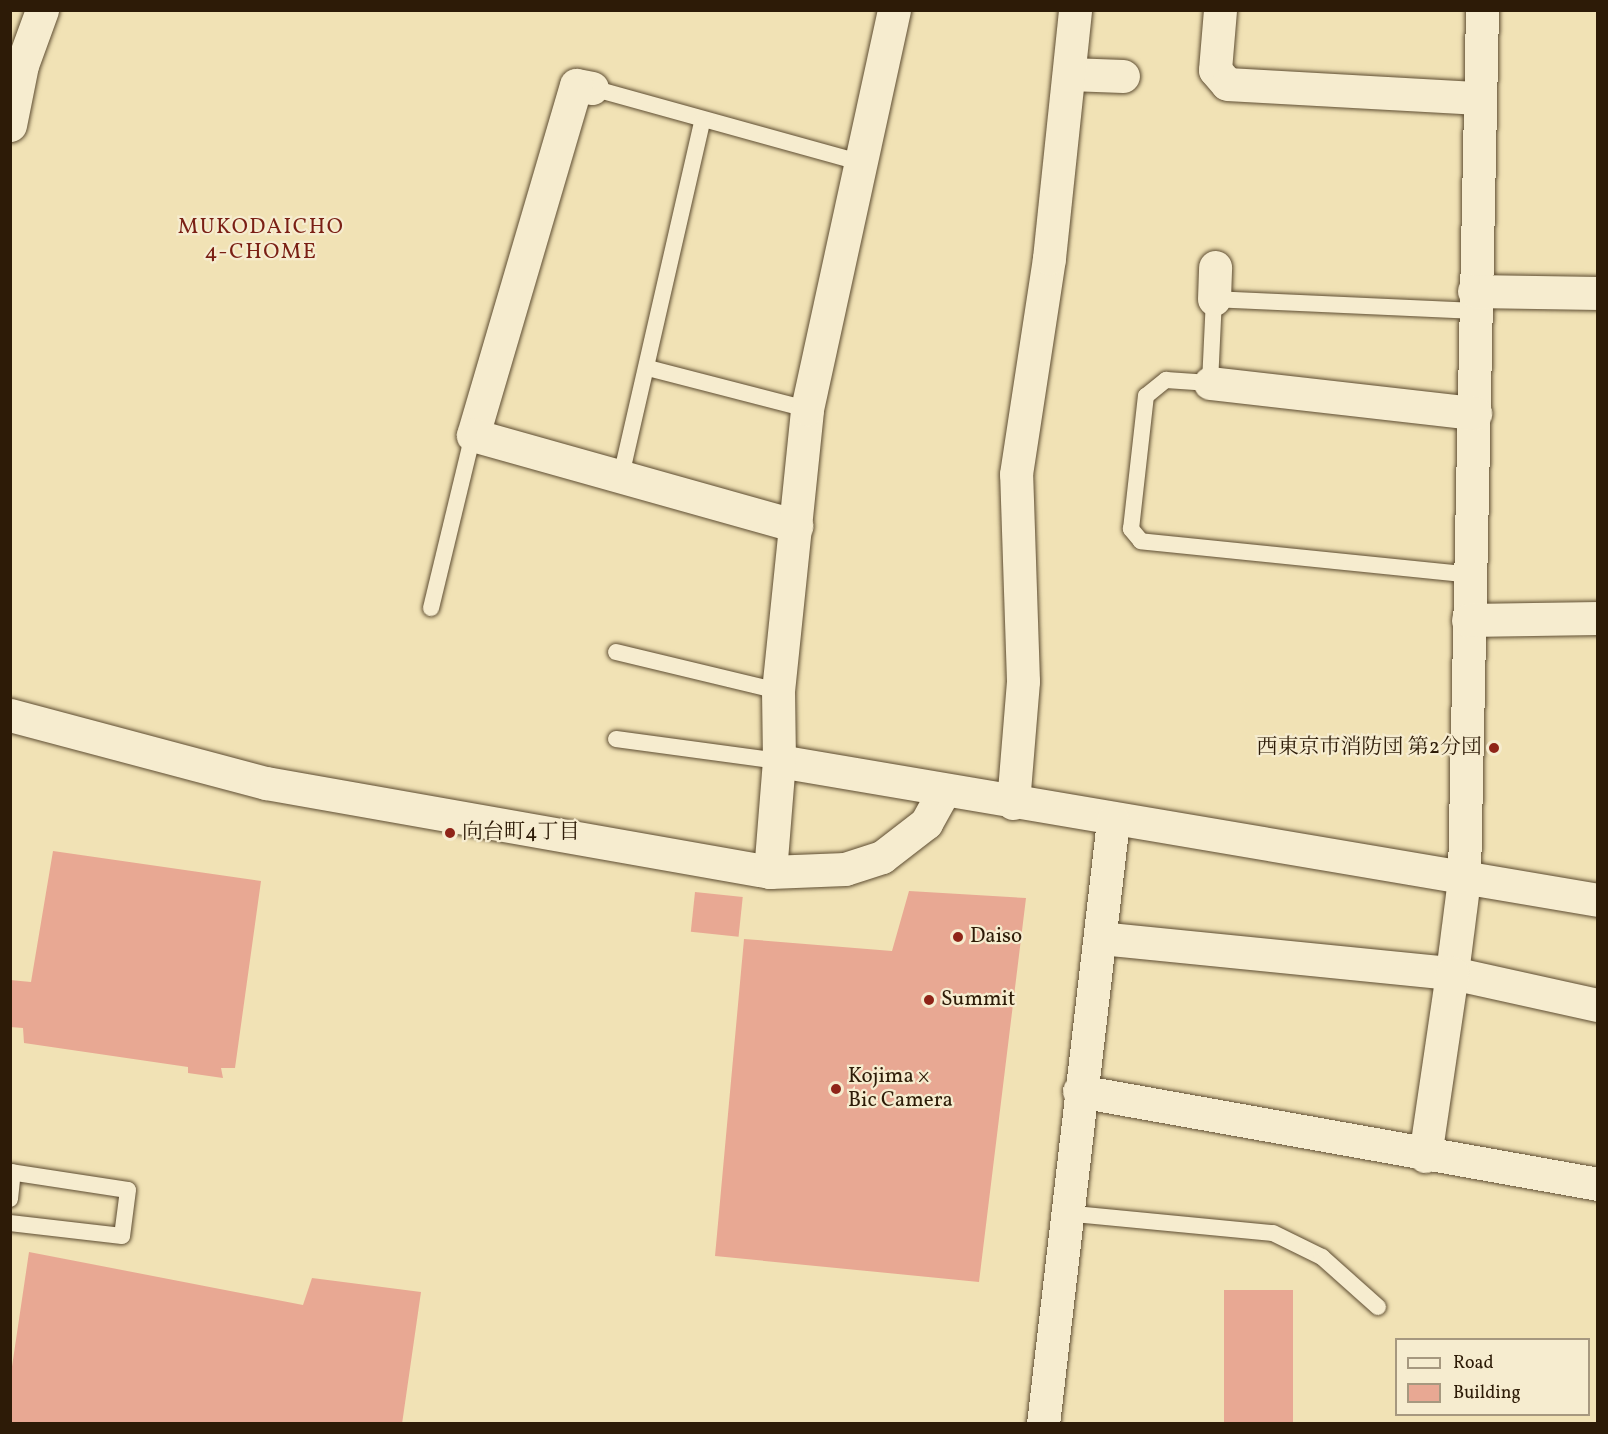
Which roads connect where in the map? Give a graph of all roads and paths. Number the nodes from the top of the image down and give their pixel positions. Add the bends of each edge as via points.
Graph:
1 (894, 10) edge
2 (1075, 10) edge
3 (1220, 10) edge
4 (1482, 10) edge
5 (39, 11) edge
6 (1069, 74) junction
7 (1123, 76) dead end
8 (592, 88) joint
9 (1480, 98) junction
10 (702, 121) junction
11 (10, 125) edge
12 (860, 162) junction
13 (1215, 267) dead end
14 (1598, 293) edge
15 (1214, 299) junction
16 (1474, 301) junction
17 (648, 368) junction
18 (1210, 382) junction
19 (807, 409) junction
20 (1475, 412) junction
21 (473, 435) junction
22 (621, 476) junction
23 (796, 526) junction
24 (1473, 575) junction
25 (431, 608) dead end
26 (1598, 618) edge
27 (1468, 620) junction
28 (616, 652) dead end
29 (778, 691) junction
30 (10, 715) edge
31 (616, 739) dead end
32 (779, 762) junction
33 (944, 791) junction
34 (1013, 802) junction
35 (1113, 821) junction
36 (770, 872) junction
37 (1464, 879) junction
38 (1598, 900) edge
39 (1100, 938) junction
40 (1452, 973) junction
41 (1598, 1005) edge
42 (1079, 1091) junction
43 (1425, 1156) junction
44 (12, 1172) edge
45 (1598, 1184) edge
46 (10, 1199) edge
47 (1064, 1213) junction
48 (10, 1223) edge
49 (1378, 1307) dead end
50 (1043, 1424) edge

1 - 12 street
2 - 6 street
3 - 9 street via 1215,70 1227,84
4 - 9 street
5 - 11 street via 22,65
6 - 7 street
6 - 34 street via 1049,258 1016,474 1023,681
8 - 10 lane
8 - 21 street via 576,85
9 - 16 street
10 - 12 lane
10 - 17 lane
12 - 19 street
13 - 15 street
14 - 16 street
15 - 16 lane
15 - 18 lane
16 - 20 street
17 - 19 lane
17 - 22 lane
18 - 20 street
18 - 24 lane via 1166,380 1146,396 1131,529 1141,541
19 - 23 street
20 - 24 street
21 - 22 street
21 - 25 lane
22 - 23 street
23 - 29 street
24 - 27 street
26 - 27 street
27 - 37 street
28 - 29 lane
29 - 32 street
30 - 36 street via 266,783
31 - 32 lane
32 - 33 street
32 - 36 street
33 - 34 street
33 - 36 street via 926,822 882,857 844,869
34 - 35 street
35 - 37 street
35 - 39 street
37 - 38 street
37 - 40 street
39 - 40 street
39 - 42 street
40 - 41 street
40 - 43 street
42 - 43 street
42 - 47 street
43 - 45 street
44 - 46 lane
44 - 48 lane via 128,1190 122,1236
47 - 49 lane via 1273,1233 1322,1257
47 - 50 street

